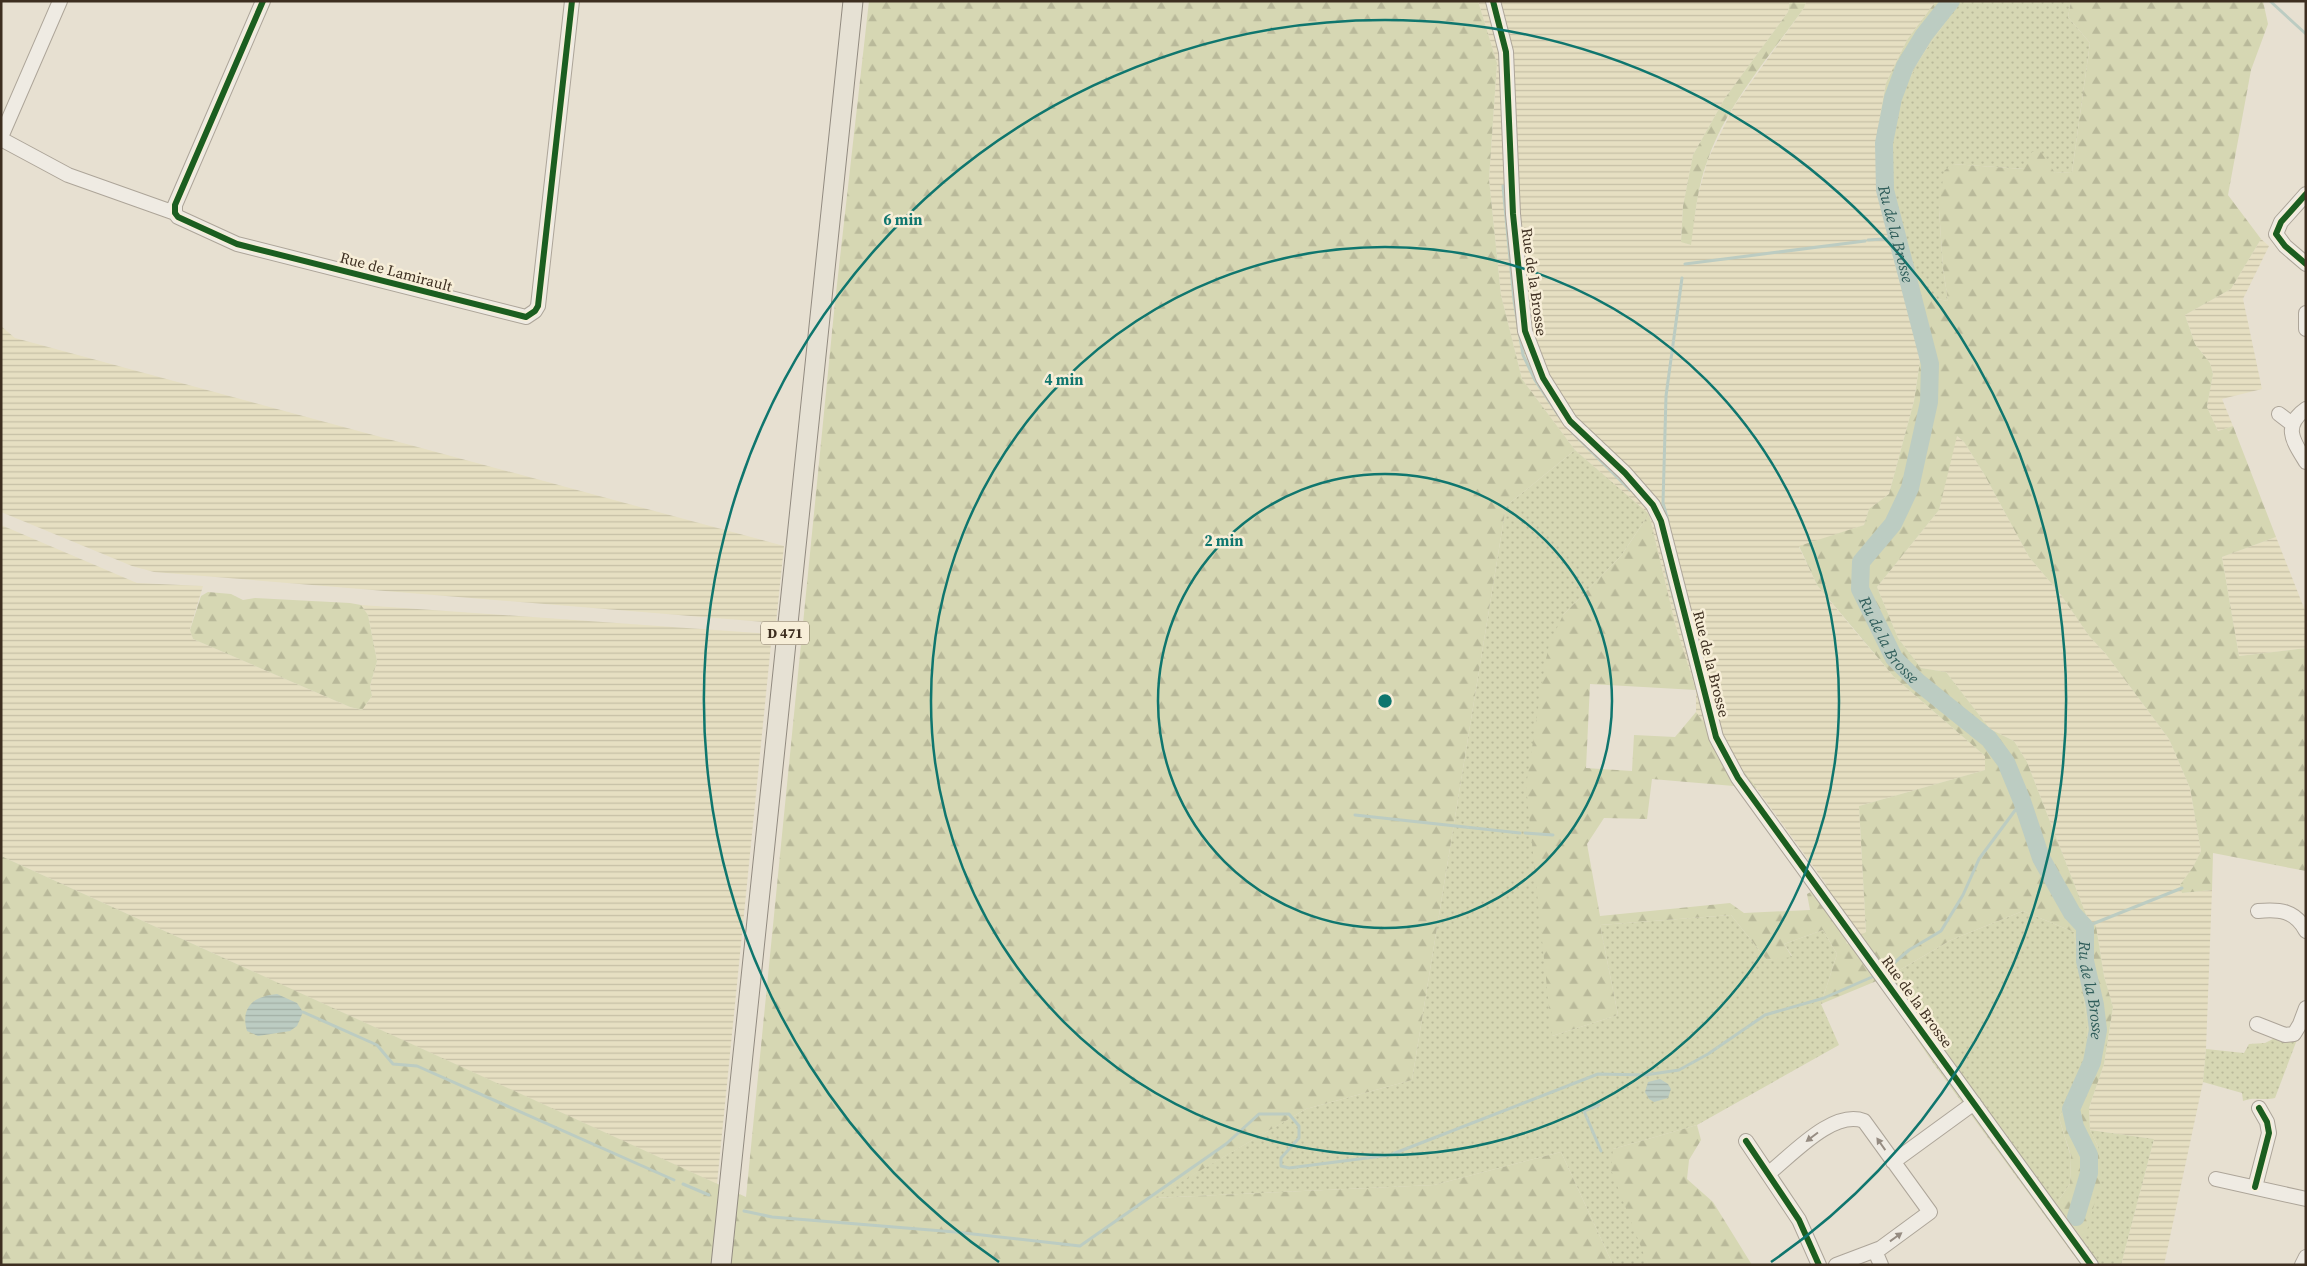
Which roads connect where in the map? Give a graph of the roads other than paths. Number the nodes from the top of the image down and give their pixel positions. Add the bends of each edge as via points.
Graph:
1 (60, 1) edge
2 (263, 1) edge
3 (572, 1) edge
4 (853, 1) edge
5 (1493, 1) edge
6 (1, 138) edge
7 (2306, 194) edge
8 (176, 213) junction
9 (2306, 264) edge
10 (2306, 313) edge
11 (2306, 329) edge
12 (2306, 409) edge
13 (2279, 414) dead end
14 (2292, 424) junction
15 (2306, 462) edge
16 (2258, 911) dead end
17 (2306, 931) edge
18 (2306, 1008) edge
19 (2258, 1024) dead end
20 (1974, 1102) junction
21 (2259, 1108) dead end
22 (1746, 1141) dead end
23 (1893, 1162) junction
24 (1769, 1173) junction
25 (2216, 1179) dead end
26 (2255, 1187) junction
27 (2306, 1199) edge
28 (1875, 1250) junction
29 (2306, 1257) edge
30 (721, 1265) edge
31 (1819, 1265) edge
32 (1836, 1265) edge
33 (1881, 1265) edge
34 (2091, 1265) edge
35 (2302, 1265) edge

1 - 6 street
2 - 8 street via 175,205
3 - 8 street, Rue de Lamirault via 538,306 530,315 518,317 237,244 181,219
4 - 30 main road, D 471
5 - 20 street, Rue de la Brosse via 1506,52 1513,214 1525,331 1543,378 1570,421 1625,473 1661,521 1716,737 1725,757
6 - 8 street, Rue de Lamirault via 68,175
7 - 9 street via 2281,222 2276,234
10 - 11 street
12 - 14 street
13 - 14 street
14 - 15 street via 2291,433
16 - 17 street via 2277,909 2291,913
18 - 19 street via 2294,1034 2284,1035
20 - 23 street
20 - 34 street, Rue de la Brosse
21 - 26 street via 2269,1133
22 - 24 street
23 -> 24 street via 1864,1121 1856,1118 1826,1127
28 -> 23 street via 1930,1212
24 - 31 street via 1800,1220
25 - 26 street
26 - 27 street
28 - 32 street
28 - 33 street
29 - 35 street

